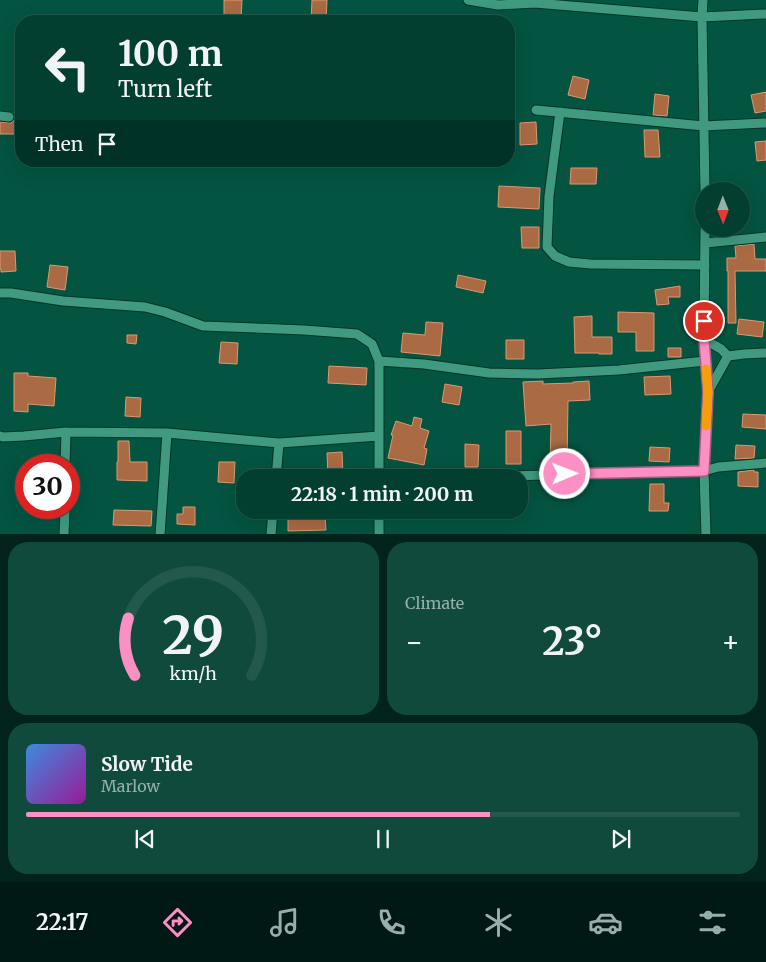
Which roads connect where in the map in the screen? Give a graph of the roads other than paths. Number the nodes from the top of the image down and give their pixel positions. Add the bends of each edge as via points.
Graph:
1 (468, 0) edge
2 (703, 0) edge
3 (766, 14) edge
4 (702, 17) junction
5 (536, 110) dead end
6 (560, 112) junction
7 (766, 123) edge
8 (704, 126) junction
9 (705, 182) edge
10 (766, 237) edge
11 (705, 238) edge
12 (705, 243) junction
13 (705, 265) junction
14 (0, 293) edge
15 (704, 339) junction
16 (766, 353) edge
17 (728, 356) junction
18 (379, 361) junction
19 (706, 361) junction
20 (708, 392) junction
21 (66, 432) junction
22 (167, 433) junction
23 (0, 436) edge
24 (379, 436) junction
25 (279, 443) junction
26 (65, 454) edge
27 (766, 463) edge
28 (277, 469) edge
29 (379, 469) edge
30 (704, 471) junction
31 (528, 475) edge
32 (65, 519) edge
33 (272, 519) edge
34 (379, 519) edge
35 (64, 534) edge
36 (160, 534) edge
37 (271, 534) edge
38 (379, 534) edge
39 (706, 534) edge

1 - 4 street via 498,5 534,3
2 - 4 street
3 - 4 street
4 - 8 street
5 - 6 street
6 - 8 street
6 - 13 street via 549,196 548,247 555,256 569,262 590,264
7 - 8 street
8 - 9 street
10 - 12 street
11 - 12 street
12 - 13 street
13 - 15 street
14 - 18 street via 145,307 203,326 356,334 372,344
15 - 17 street
15 - 19 street
16 - 17 street
17 - 20 street
18 - 19 street via 489,373 538,374
18 - 24 street
19 - 20 street
20 - 30 street
21 - 22 street
21 - 23 street
21 - 26 street
22 - 25 street
22 - 36 street
24 - 25 street
24 - 29 street
25 - 28 street
27 - 30 street
30 - 31 street
30 - 39 street
32 - 35 street
33 - 37 street
34 - 38 street

